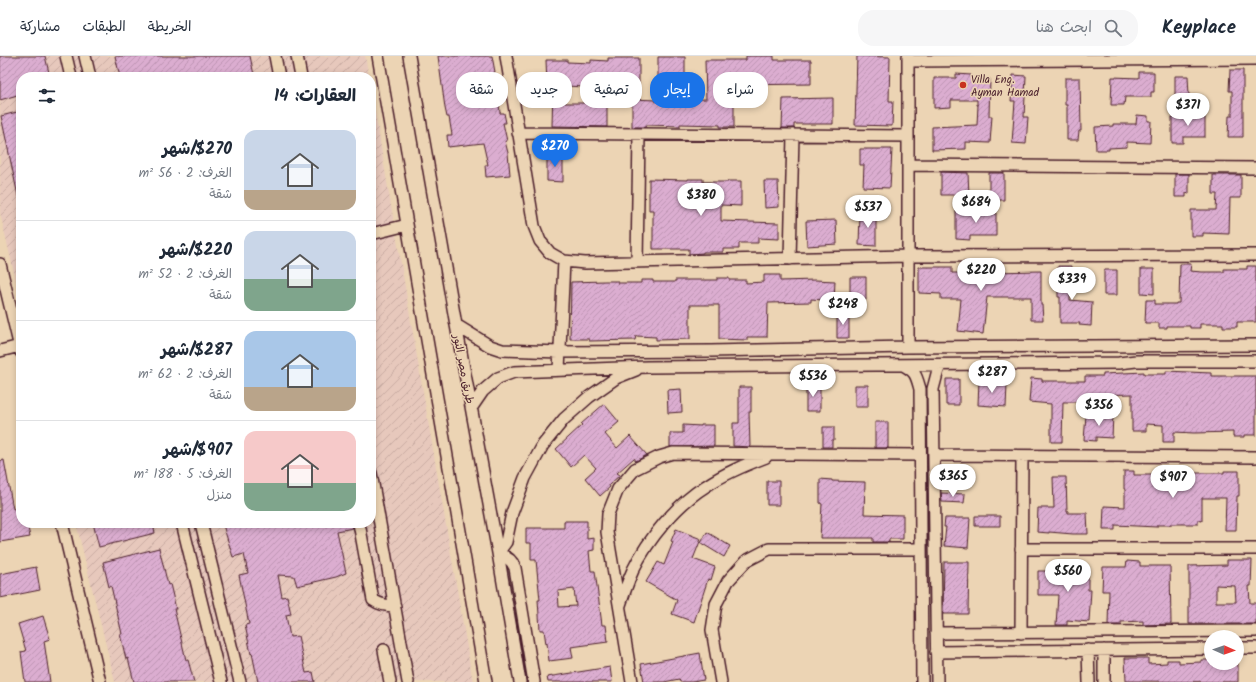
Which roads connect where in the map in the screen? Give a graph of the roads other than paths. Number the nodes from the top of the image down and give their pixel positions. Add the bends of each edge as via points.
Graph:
1 (66, 56) edge
2 (85, 56) edge
3 (275, 56) edge
4 (297, 56) edge
5 (378, 56) edge
6 (409, 56) edge
7 (506, 56) edge
8 (908, 59) edge
9 (1256, 59) edge
10 (70, 72) edge
11 (89, 72) edge
12 (278, 72) edge
13 (300, 72) edge
14 (518, 133) junction
15 (639, 135) junction
16 (793, 135) junction
17 (908, 136) junction
18 (908, 165) junction
19 (1256, 168) edge
20 (407, 225) junction
21 (376, 233) edge
22 (1256, 255) edge
23 (908, 256) junction
24 (790, 259) junction
25 (564, 260) junction
26 (637, 262) junction
27 (0, 264) edge
28 (16, 317) edge
29 (456, 325) junction
30 (1256, 345) edge
31 (1135, 346) junction
32 (908, 347) junction
33 (16, 349) edge
34 (738, 350) junction
35 (0, 351) edge
36 (559, 352) junction
37 (1256, 361) edge
38 (1136, 362) junction
39 (738, 365) junction
40 (903, 365) junction
41 (941, 365) junction
42 (647, 366) junction
43 (559, 370) junction
44 (472, 406) junction
45 (773, 454) junction
46 (920, 455) junction
47 (934, 455) junction
48 (1022, 456) junction
49 (1256, 457) edge
50 (376, 501) edge
51 (63, 528) edge
52 (183, 528) edge
53 (202, 528) edge
54 (360, 528) edge
55 (921, 549) junction
56 (1022, 549) junction
57 (1256, 549) edge
58 (498, 554) junction
59 (620, 605) junction
60 (395, 606) junction
61 (1256, 632) edge
62 (936, 633) junction
63 (1021, 633) junction
64 (1244, 648) edge
65 (1256, 648) edge
66 (1204, 649) edge
67 (384, 650) dead end
68 (1088, 650) junction
69 (1104, 650) junction
70 (936, 652) junction
71 (100, 682) edge
72 (221, 682) edge
73 (240, 682) edge
74 (390, 682) edge
75 (408, 682) edge
76 (486, 682) edge
77 (520, 682) edge
78 (534, 682) edge
79 (632, 682) edge
80 (721, 682) edge
81 (922, 682) edge
82 (937, 682) edge
83 (1089, 682) edge
84 (1104, 682) edge

1 - 10 street
2 - 11 street
3 - 12 street
4 - 13 street
5 - 20 street
6 - 29 street, طريق مصر النور
7 - 14 street
8 - 9 street
8 - 17 street
14 - 15 street
14 - 25 street via 534,226 540,241 550,253
15 - 16 street
15 - 26 street
16 - 17 street
16 - 24 street
17 - 18 street
18 - 19 street
18 - 23 street
20 - 21 street
20 - 76 street
22 - 23 street
23 - 24 street
23 - 32 street
24 - 26 street
25 - 26 street via 585,263
25 - 36 street
27 - 28 street
29 - 36 street via 490,346 502,350
29 - 44 street, طريق مصر النور
30 - 31 street
31 - 32 street
31 - 38 street
32 - 34 street
33 - 35 street
34 - 36 street
34 - 39 street
36 - 43 street
37 - 38 street
38 - 41 street
39 - 40 street
39 - 42 street
40 - 41 street
40 - 46 street via 912,370 920,389
41 - 47 street via 933,389
42 - 43 street
42 - 58 street via 616,378 589,396 564,419 543,445 525,478 512,513 506,542
43 - 44 street via 514,372 498,378 483,391
44 - 58 street, طريق مصر النور
45 - 46 street
45 - 59 street via 738,468 705,486 676,510 652,538 633,570
45 - 59 street via 674,453 659,456 635,469 618,489 608,514 607,532
46 - 55 street
47 - 48 street
47 - 62 street
48 - 49 street
48 - 56 street
50 - 60 street
51 - 71 street
52 - 72 street
53 - 73 street
54 - 60 street via 373,600 379,604
55 - 80 street via 769,549 746,561 728,580 716,604 712,630
55 - 81 street
56 - 57 street
56 - 63 street
58 - 77 street, طريق مصر النور
58 - 78 street via 511,560 515,568
59 - 79 street
60 - 75 street
61 - 63 street
62 - 63 street
62 - 70 street
64 - 65 street
66 - 69 street
67 - 74 street
68 - 69 street
68 - 70 street
68 - 83 street
69 - 84 street
70 - 82 street

